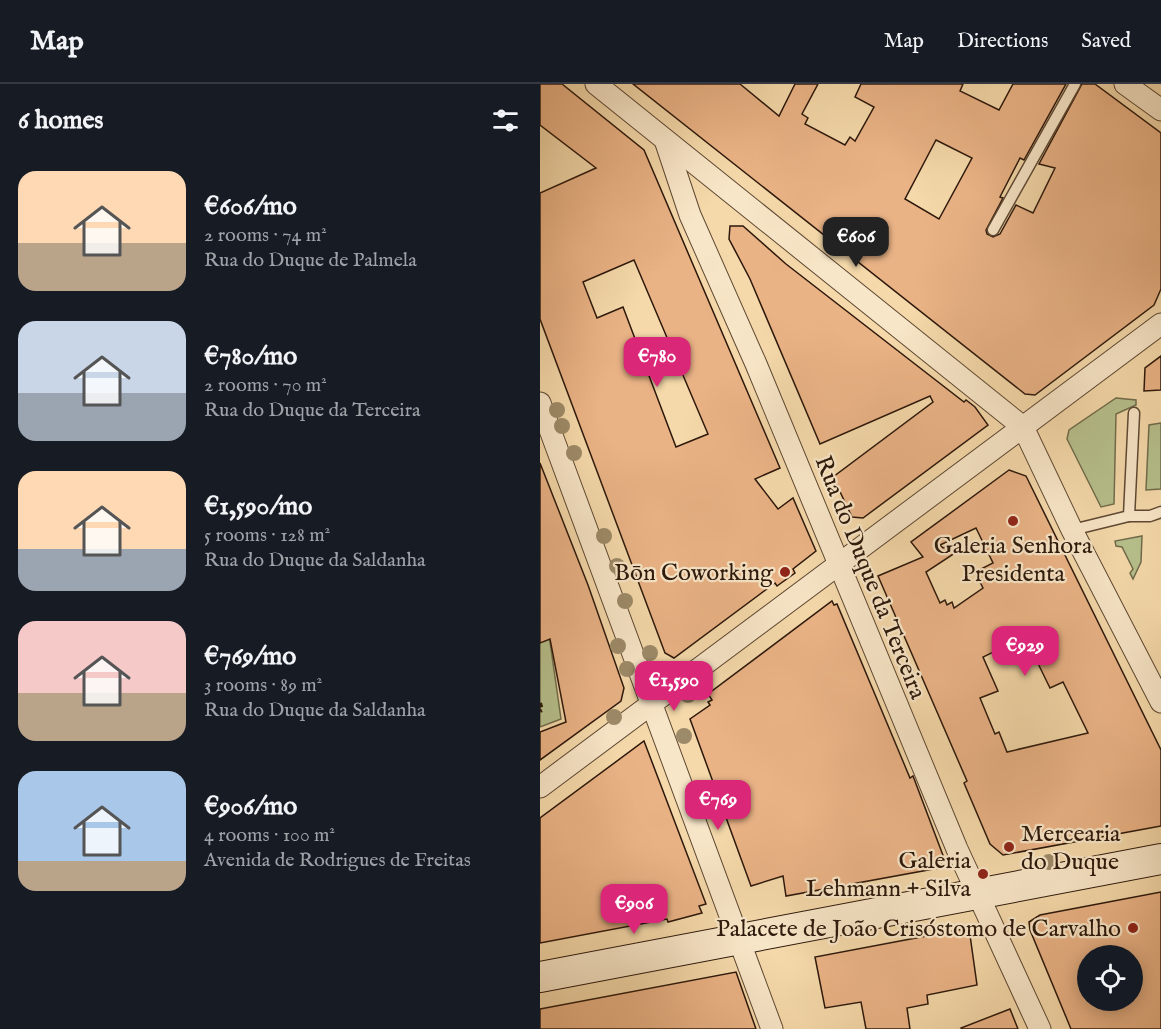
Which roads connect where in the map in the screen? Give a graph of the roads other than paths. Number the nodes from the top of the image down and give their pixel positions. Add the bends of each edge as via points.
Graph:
1 (596, 84) edge
2 (1075, 84) edge
3 (1125, 84) edge
4 (1161, 110) edge
5 (665, 140) junction
6 (993, 230) dead end
7 (1161, 324) edge
8 (540, 403) edge
9 (1134, 412) dead end
10 (1023, 427) junction
11 (1161, 512) edge
12 (1129, 516) junction
13 (1072, 530) junction
14 (838, 567) junction
15 (1161, 702) edge
16 (650, 704) junction
17 (540, 787) edge
18 (1161, 859) edge
19 (978, 895) junction
20 (737, 941) junction
21 (540, 977) edge
22 (772, 1029) edge
23 (1040, 1029) edge

1 - 5 street
2 - 6 lane
3 - 4 street
5 - 10 street
5 - 14 street, Rua do Duque da Terceira via 690,215 756,364
7 - 10 street
8 - 16 street
9 - 12 lane
10 - 13 street
10 - 14 street
11 - 12 lane
12 - 13 lane
13 - 15 street
14 - 16 street
14 - 19 street, Rua do Duque da Terceira
16 - 17 street
16 - 20 street
18 - 19 main road
19 - 20 main road
19 - 23 street, Rua do Duque da Terceira
20 - 21 main road
20 - 22 street

